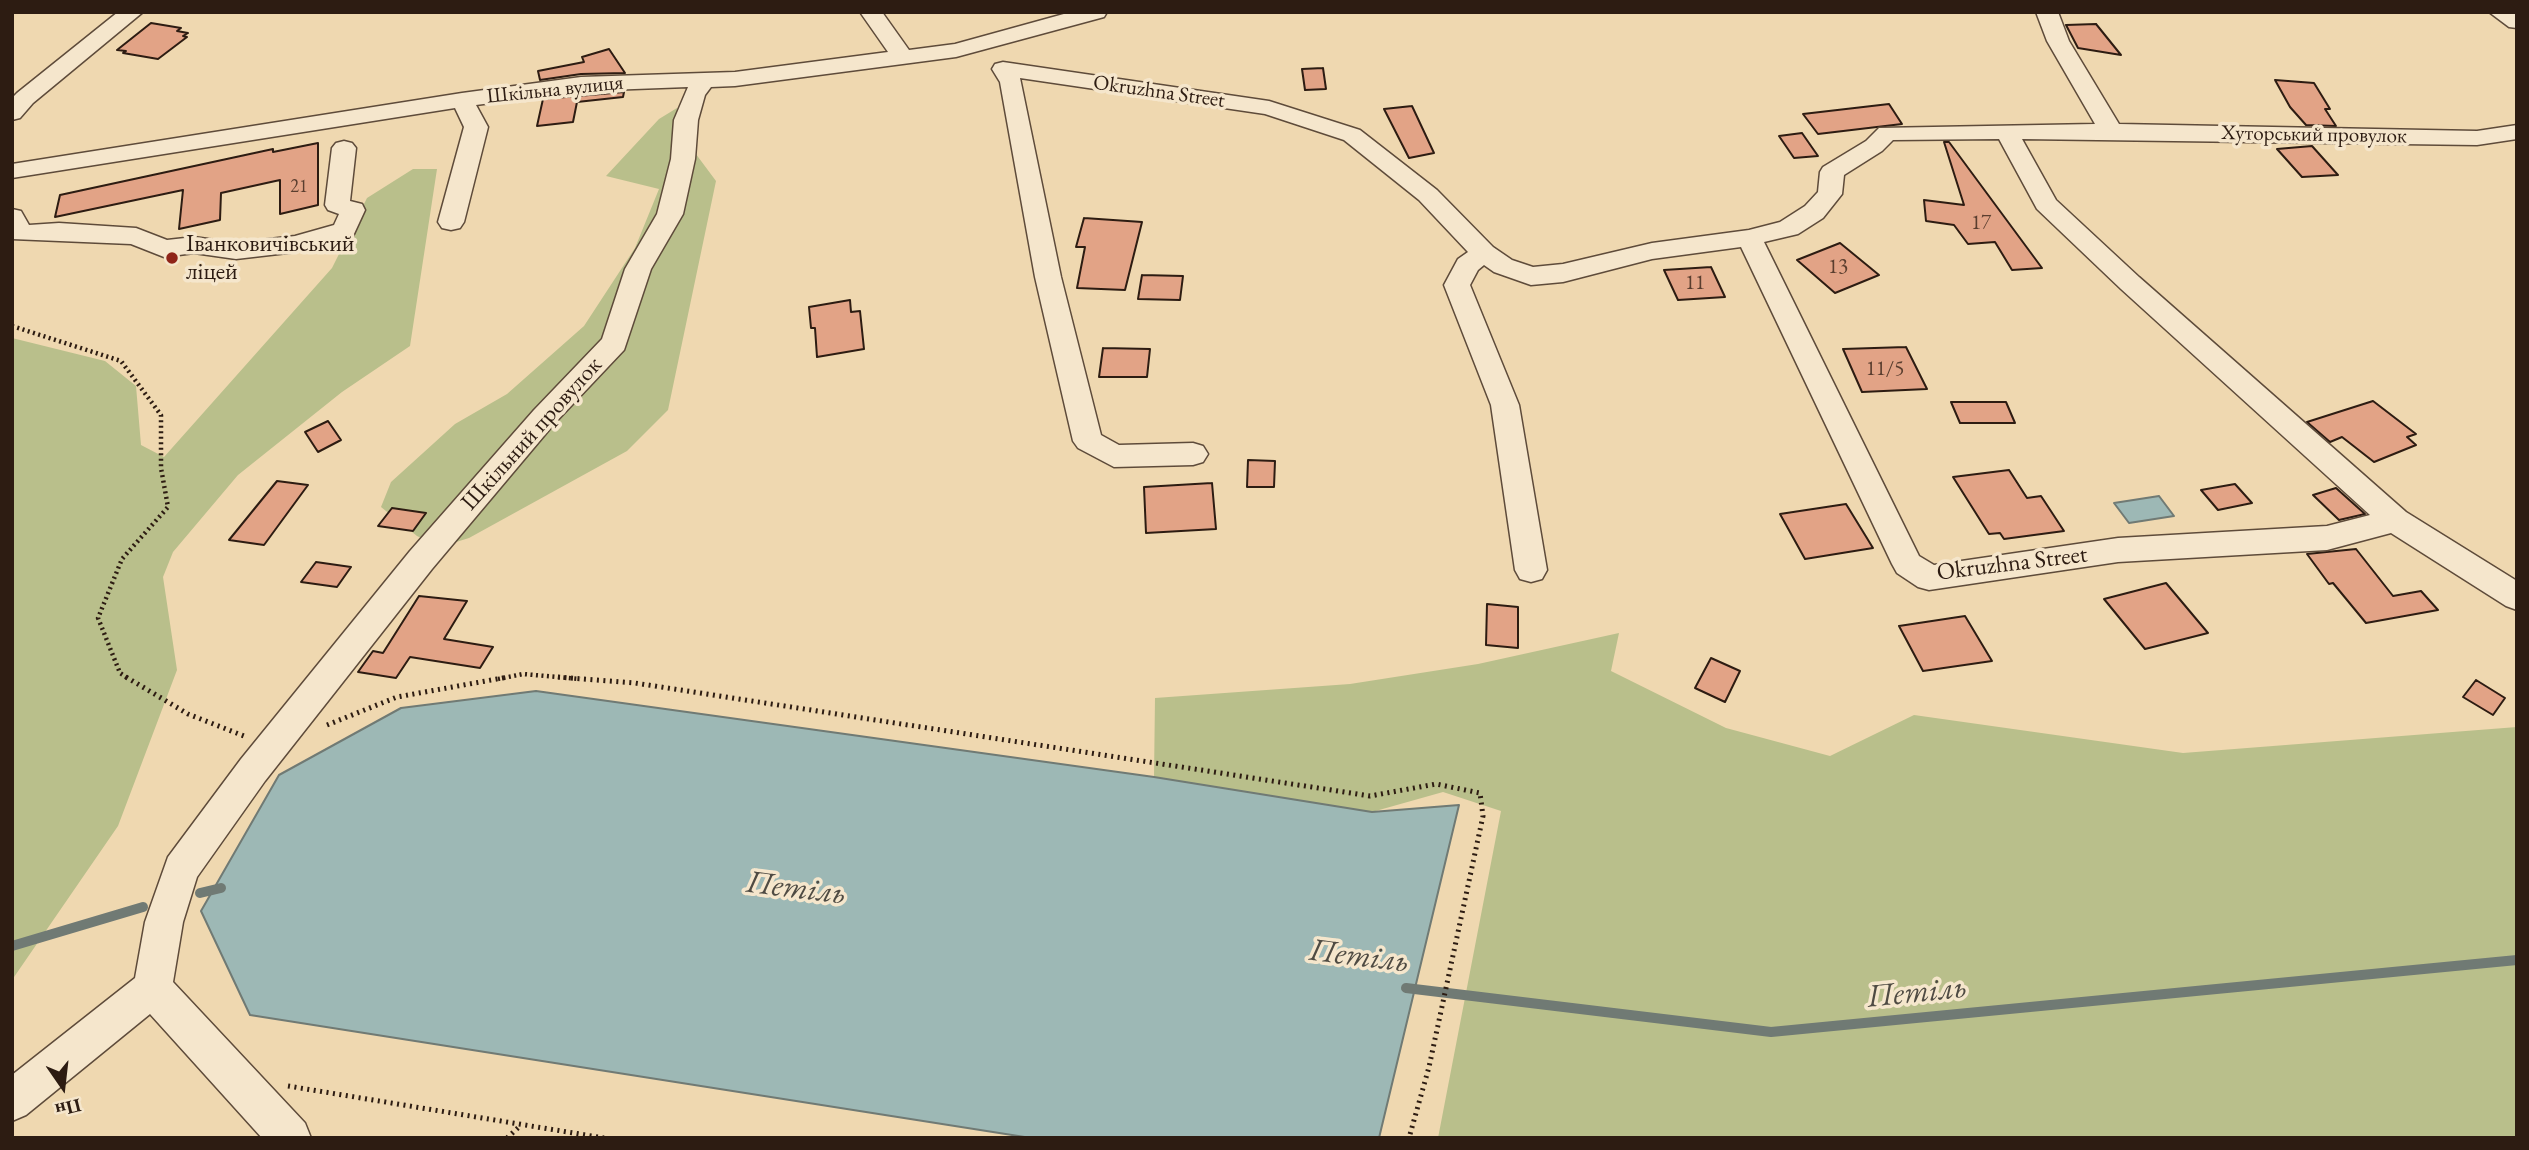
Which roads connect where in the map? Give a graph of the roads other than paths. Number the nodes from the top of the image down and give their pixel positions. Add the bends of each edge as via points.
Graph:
1 (132, 12) edge
2 (871, 12) edge
3 (1096, 12) edge
4 (2047, 12) edge
5 (2500, 12) edge
6 (2517, 22) edge
7 (956, 50) junction
8 (902, 56) junction
9 (1003, 69) junction
10 (706, 78) junction
11 (462, 100) junction
12 (12, 113) edge
13 (2006, 131) junction
14 (2111, 131) junction
15 (2517, 132) edge
16 (344, 148) dead end
17 (12, 171) edge
18 (12, 217) edge
19 (451, 222) dead end
20 (1749, 238) junction
21 (1484, 253) junction
22 (1193, 454) dead end
23 (2395, 520) junction
24 (1531, 569) dead end
25 (2517, 597) edge
26 (152, 988) junction
27 (12, 1101) edge
28 (290, 1138) edge

1 - 12 street
2 - 8 street
3 - 7 street, Шкільна вулиця
4 - 14 street via 2058,41
5 - 6 street
7 - 8 street, Шкільна вулиця
7 - 9 street, Okruzhna Street
8 - 10 street, Шкільна вулиця via 735,79
9 - 21 street, Okruzhna Street via 1269,108 1352,135 1428,195
9 - 22 street via 1011,82 1048,276 1088,441 1114,456
10 - 11 street, Шкільна вулиця via 581,84
10 - 26 street, Шкільний провулок via 694,95 686,120 683,159 670,214 638,269 614,343 421,560 181,869 164,922
11 - 17 street, Шкільна вулиця
11 - 19 street via 476,127
13 - 14 street, Okruzhna Street
13 - 20 street, Okruzhna Street via 1887,133 1832,172 1830,194 1814,212 1789,228
13 - 23 street via 2046,204
14 - 15 street, Хуторський провулок via 2477,138
16 - 18 street via 337,205 353,210 344,230 296,244 236,251 194,245 164,249 136,236 21,233
20 - 21 street, Okruzhna Street via 1652,251 1563,273 1531,276 1503,267
20 - 23 street, Okruzhna Street via 1908,564 1929,578 2118,550 2327,538
21 - 24 street via 1467,265 1457,285 1505,405
23 - 25 street
26 - 27 street
26 - 28 street

